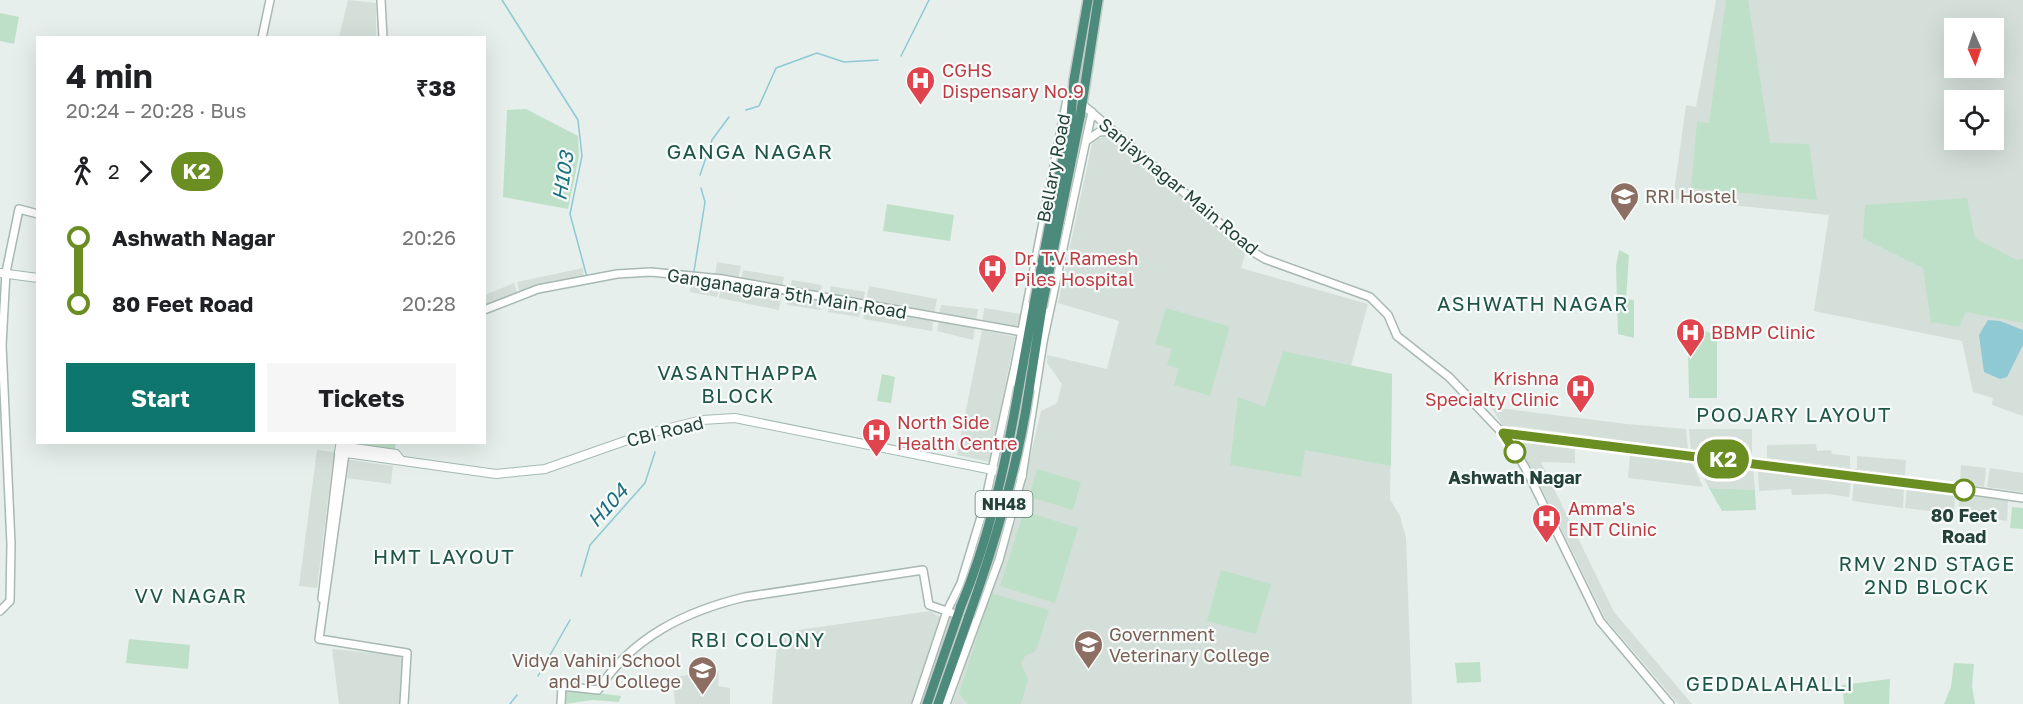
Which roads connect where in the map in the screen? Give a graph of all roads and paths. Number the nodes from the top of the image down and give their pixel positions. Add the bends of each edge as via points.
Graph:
1 (270, 0) edge
2 (381, 0) edge
3 (1088, 0) edge
4 (1098, 0) edge
5 (262, 36) edge
6 (383, 36) edge
7 (1072, 91) junction
8 (1088, 108) junction
9 (1076, 116) junction
10 (1113, 131) junction
11 (1086, 141) junction
12 (1055, 161) junction
13 (1079, 167) junction
14 (1050, 182) junction
15 (1077, 188) junction
16 (36, 213) edge
17 (3, 272) edge
18 (36, 278) edge
19 (486, 309) edge
20 (1032, 338) junction
21 (1503, 433) junction
22 (343, 447) edge
23 (992, 470) junction
24 (1022, 476) junction
25 (2023, 498) edge
26 (960, 610) junction
27 (0, 611) edge
28 (947, 611) junction
29 (951, 678) junction
30 (404, 704) edge
31 (561, 704) edge
32 (916, 704) edge
33 (927, 704) edge
34 (939, 704) edge
35 (946, 704) edge
36 (1670, 704) edge

1 - 5 street
2 - 6 street
3 - 7 highway, Bellary Road / NH48
4 - 8 highway, Bellary Road / NH48
7 - 9 highway, Bellary Road / NH48
7 - 12 street
8 - 9 highway, Bellary Road / NH48
8 - 10 street, Sanjaynagar Main Road
8 - 11 street
8 - 13 street
9 - 20 highway, Bellary Road / NH48, bridge
10 - 11 street via 1100,132
10 - 21 street, Sanjaynagar Main Road via 1253,252 1374,299 1388,315 1397,336 1449,377
11 - 13 street
12 - 13 street
12 - 14 street
13 - 15 street
14 - 15 street
14 - 20 street
15 - 20 street
16 - 17 street via 19,209
17 - 18 main road
17 - 27 street via 2,345 11,544 10,602
19 - 20 street, Ganganagara 5th Main Road via 538,288 651,272 722,279
20 - 23 street
20 - 24 street
20 - 26 highway, NH48, bridge via 992,513
20 - 29 highway, NH48, bridge via 1024,421 1000,519
21 - 25 street
21 - 36 street, Sanjaynagar Main Road via 1527,471 1600,621
22 - 23 main road, CBI Road via 496,474 545,469 654,432 702,420 735,418
22 - 30 street via 319,639 407,653
23 - 24 main road, CBI Road
23 - 28 street via 971,552
24 - 29 street via 999,560
26 - 28 street
26 - 33 highway, NH48
28 - 31 street via 929,605 923,570 745,597 710,607 654,632 609,673 598,690 562,686
28 - 32 street
29 - 34 highway, NH48
29 - 35 street

